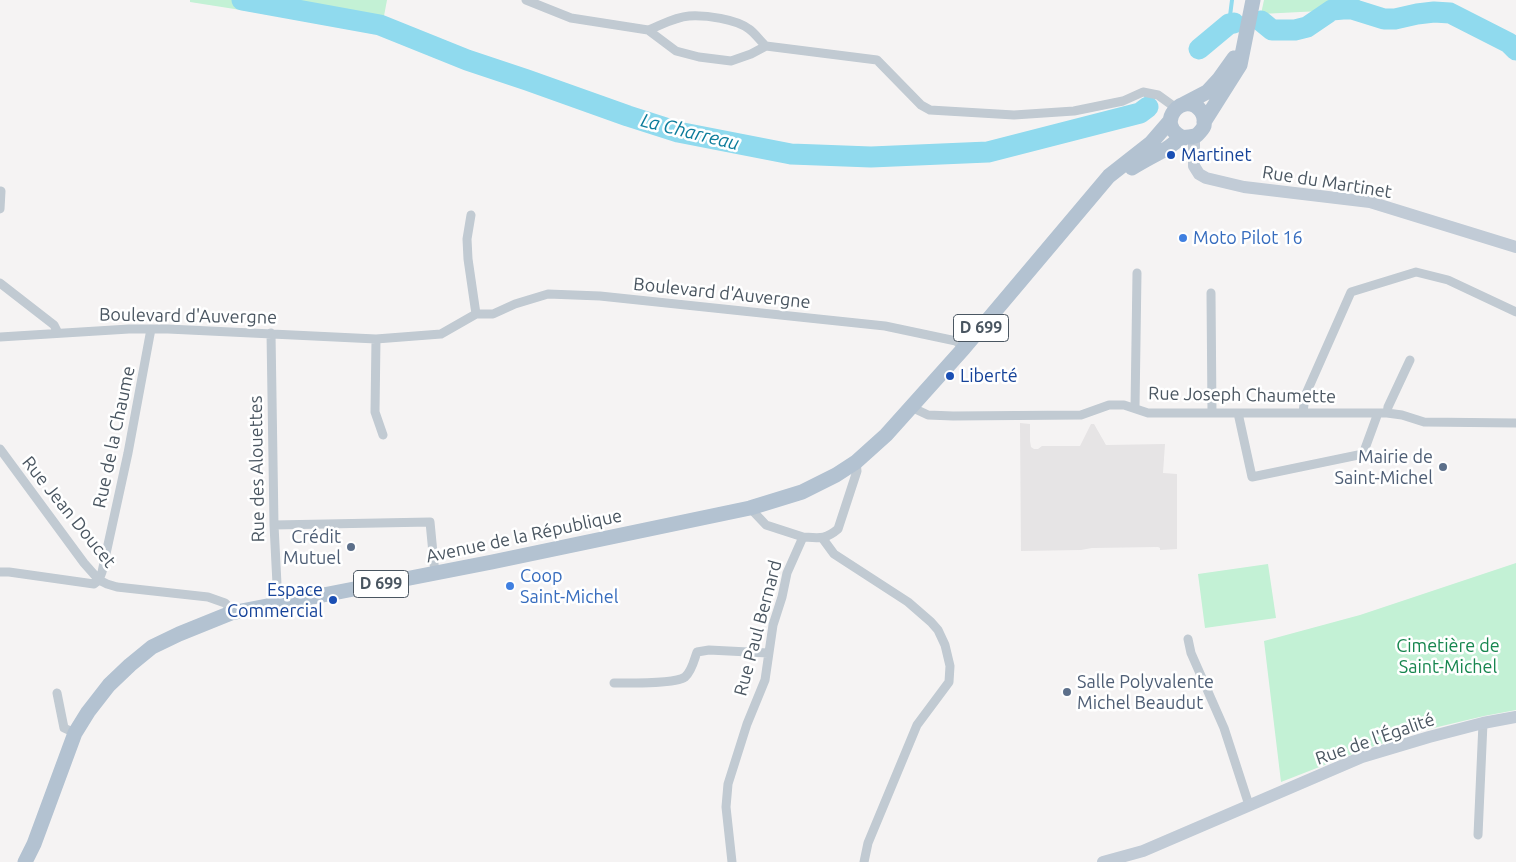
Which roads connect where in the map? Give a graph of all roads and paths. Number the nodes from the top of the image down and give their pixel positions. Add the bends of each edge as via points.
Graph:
1 (526, 0) edge
2 (1253, 0) edge
3 (1247, 29) junction
4 (648, 30) junction
5 (766, 46) junction
6 (1177, 111) junction
7 (1204, 122) junction
8 (1189, 137) junction
9 (1099, 188) junction
10 (1, 191) edge
11 (0, 209) edge
12 (471, 215) dead end
13 (1516, 247) edge
14 (1137, 273) dead end
15 (0, 283) edge
16 (1211, 294) dead end
17 (1516, 312) edge
18 (476, 314) junction
19 (151, 329) junction
20 (58, 333) junction
21 (271, 333) junction
22 (0, 337) edge
23 (376, 339) junction
24 (964, 348) junction
25 (1410, 360) dead end
26 (911, 407) junction
27 (1135, 408) junction
28 (1212, 413) junction
29 (1238, 413) junction
30 (1303, 413) junction
31 (1383, 413) junction
32 (1516, 423) edge
33 (383, 435) dead end
34 (0, 449) edge
35 (856, 462) junction
36 (750, 508) junction
37 (274, 524) junction
38 (803, 537) junction
39 (823, 539) junction
40 (0, 572) edge
41 (435, 574) junction
42 (99, 580) junction
43 (278, 604) junction
44 (231, 613) junction
45 (1188, 639) dead end
46 (768, 653) junction
47 (614, 683) dead end
48 (57, 693) dead end
49 (1516, 717) edge
50 (1483, 723) junction
51 (75, 733) junction
52 (1249, 805) junction
53 (1478, 835) dead end
54 (25, 862) edge
55 (732, 862) edge
56 (864, 862) edge
57 (1103, 862) edge

1 - 4 street via 571,18
2 - 3 main road, D 699
3 - 6 main road, D 699 via 1234,59 1219,79 1207,92
3 - 7 main road, D 699 via 1240,65
4 - 5 street via 676,51 699,57 732,61
4 - 5 street via 688,16 711,18 738,22
5 - 6 street via 877,60 921,105 930,110 1014,115 1074,110 1123,101 1143,92 1158,95
6 - 7 main road via 1189,104 1197,107
6 - 8 main road via 1174,132
6 - 9 main road, D 699 via 1151,143 1109,176
7 - 8 main road via 1201,131
8 - 9 main road, D 699
8 - 13 street, Rue du Martinet via 1194,166 1206,178 1244,187 1370,202
9 - 24 main road, D 699
10 - 11 street
12 - 18 street via 467,240
14 - 27 street
15 - 20 street via 54,325
16 - 28 street
17 - 30 street via 1448,280 1416,272 1351,292 1305,396
18 - 23 street, Boulevard d'Auvergne via 441,334
18 - 24 street, Boulevard d'Auvergne via 493,314 548,294 600,296 885,326 956,341
19 - 20 street, Boulevard d'Auvergne
19 - 21 street, Boulevard d'Auvergne
19 - 42 street, Rue de la Chaume via 128,453
20 - 22 street, Boulevard d'Auvergne
21 - 23 street, Boulevard d'Auvergne
21 - 37 street, Rue des Alouettes
23 - 33 street via 375,412
24 - 26 main road, D 699
25 - 31 street
26 - 27 street, Rue Joseph Chaumette via 928,415 953,416 1081,414 1109,405
26 - 35 main road, D 699
27 - 28 street, Rue Joseph Chaumette via 1148,414
28 - 29 street, Rue Joseph Chaumette
29 - 30 street, Rue Joseph Chaumette
29 - 31 street via 1252,477 1363,454
30 - 31 street, Rue Joseph Chaumette
31 - 32 street, Rue Joseph Chaumette via 1424,422
34 - 42 street, Rue Jean Doucet
35 - 36 main road, Avenue de la République / D 699 via 802,492
35 - 39 street via 857,471 838,529
36 - 38 street via 766,525
36 - 41 main road, Avenue de la République / D 699
37 - 41 street via 430,522
37 - 43 street, Rue des Alouettes
38 - 39 street
38 - 46 street, Rue Paul Bernard via 787,573
39 - 56 street via 834,554 908,602 931,622 945,645 950,666 949,682 917,725 868,844
40 - 42 street via 94,584
41 - 43 main road, Avenue de la République / D 699
42 - 44 street, Rue Jean Doucet via 117,587 208,597 225,603
43 - 44 main road, Avenue de la République / D 699
44 - 51 main road, Avenue de la République / D 699 via 152,647 109,685
45 - 52 street via 1224,728
46 - 47 street via 697,652 684,677 661,682
46 - 55 street, Rue Paul Bernard via 765,680 728,784 726,807
48 - 51 street via 64,728
49 - 50 street, Rue de l'Égalité
50 - 52 street, Rue de l'Égalité via 1362,758
50 - 53 street
51 - 54 main road, Avenue de la République / D 699
52 - 57 street, Rue de l'Égalité via 1143,851

